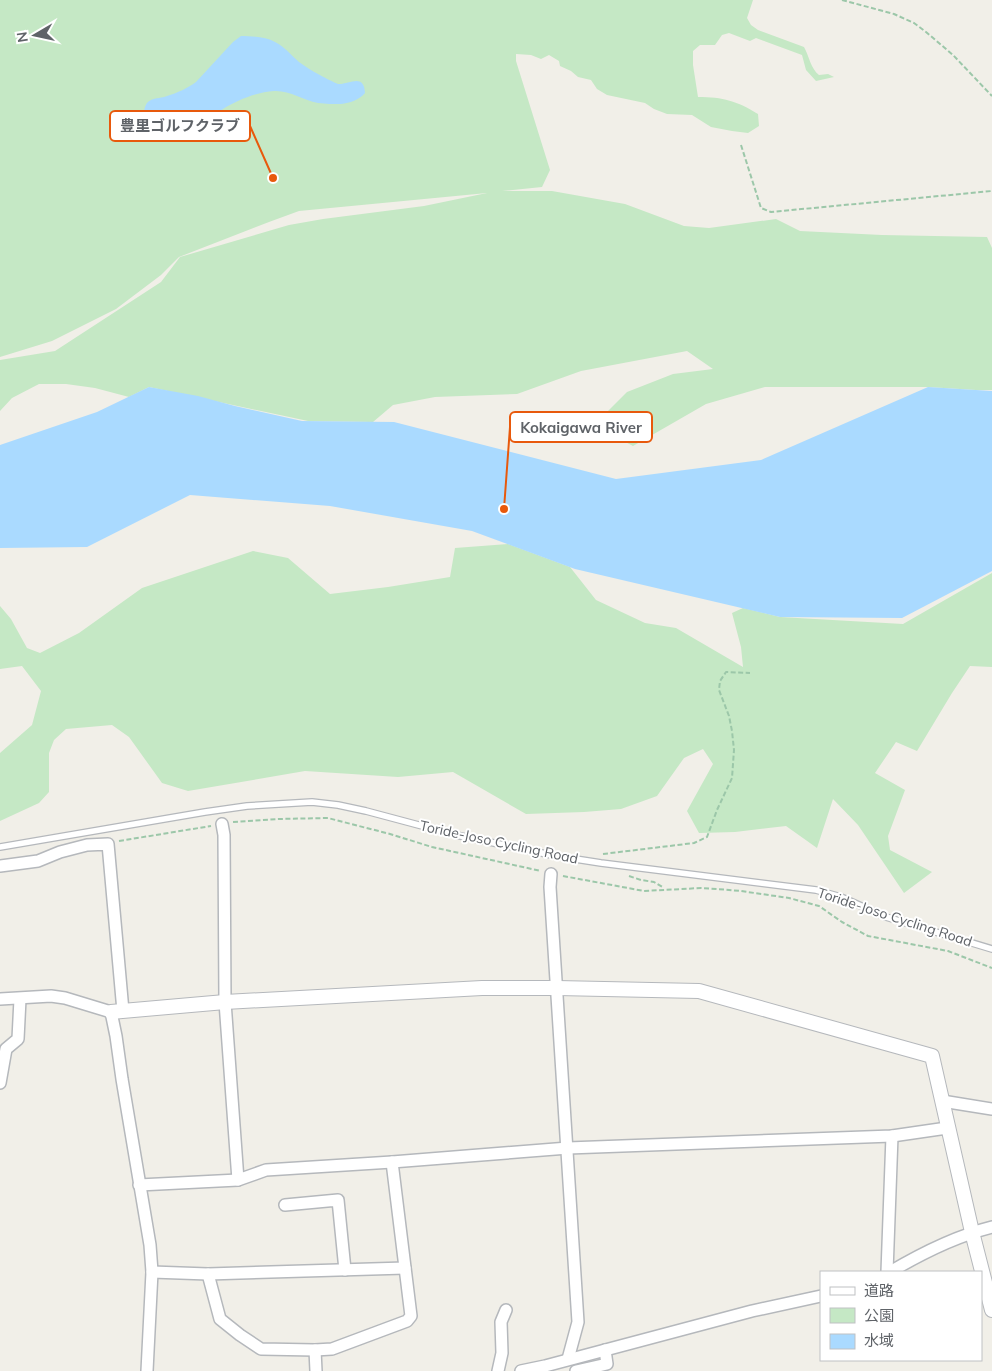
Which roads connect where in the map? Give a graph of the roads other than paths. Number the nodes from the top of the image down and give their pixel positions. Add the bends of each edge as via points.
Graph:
1 (222, 824) road end
2 (0, 846) edge
3 (0, 866) edge
4 (551, 874) road end
5 (992, 949) edge
6 (557, 988) junction
7 (20, 999) junction
8 (0, 1000) edge
9 (225, 1002) junction
10 (117, 1012) junction
11 (0, 1083) edge
12 (942, 1101) junction
13 (992, 1109) edge
14 (948, 1128) junction
15 (892, 1136) junction
16 (568, 1148) junction
17 (392, 1162) junction
18 (238, 1180) junction
19 (139, 1185) junction
20 (286, 1205) dead end
21 (992, 1227) edge
22 (972, 1232) junction
23 (405, 1268) junction
24 (344, 1270) junction
25 (888, 1271) edge
26 (890, 1271) edge
27 (152, 1272) junction
28 (208, 1274) junction
29 (820, 1296) edge
30 (506, 1310) dead end
31 (992, 1310) edge
32 (315, 1350) junction
33 (605, 1350) junction
34 (568, 1359) junction
35 (147, 1371) edge
36 (316, 1371) edge
37 (498, 1371) edge
38 (521, 1371) edge
39 (576, 1371) edge

1 - 9 street
2 - 5 lane, Toride-Joso Cycling Road via 197,813 312,802 366,811 516,849 816,890 886,917
3 - 10 street via 38,861 86,845 108,844
4 - 6 street
6 - 9 street via 482,988
6 - 12 street via 699,991 932,1056
6 - 16 street
7 - 8 street
7 - 10 street via 51,996
7 - 11 street via 18,1039 6,1049
9 - 10 street
9 - 18 street
10 - 19 street via 116,1036
12 - 13 street
12 - 14 street
14 - 15 street
14 - 22 street
15 - 16 street
15 - 25 street
16 - 17 street
16 - 34 street via 578,1322
17 - 18 street via 266,1170
17 - 23 street
18 - 19 street
19 - 27 street
20 - 24 street via 338,1200
21 - 22 street
22 - 26 street
22 - 31 street
23 - 24 street
23 - 32 street via 411,1316 408,1321 332,1349
24 - 28 street
27 - 28 street
27 - 35 street
28 - 32 street via 220,1319 240,1335 261,1349
29 - 33 street
30 - 37 street via 501,1322 502,1354
32 - 36 street
33 - 34 street
33 - 39 street via 607,1364
34 - 38 street

